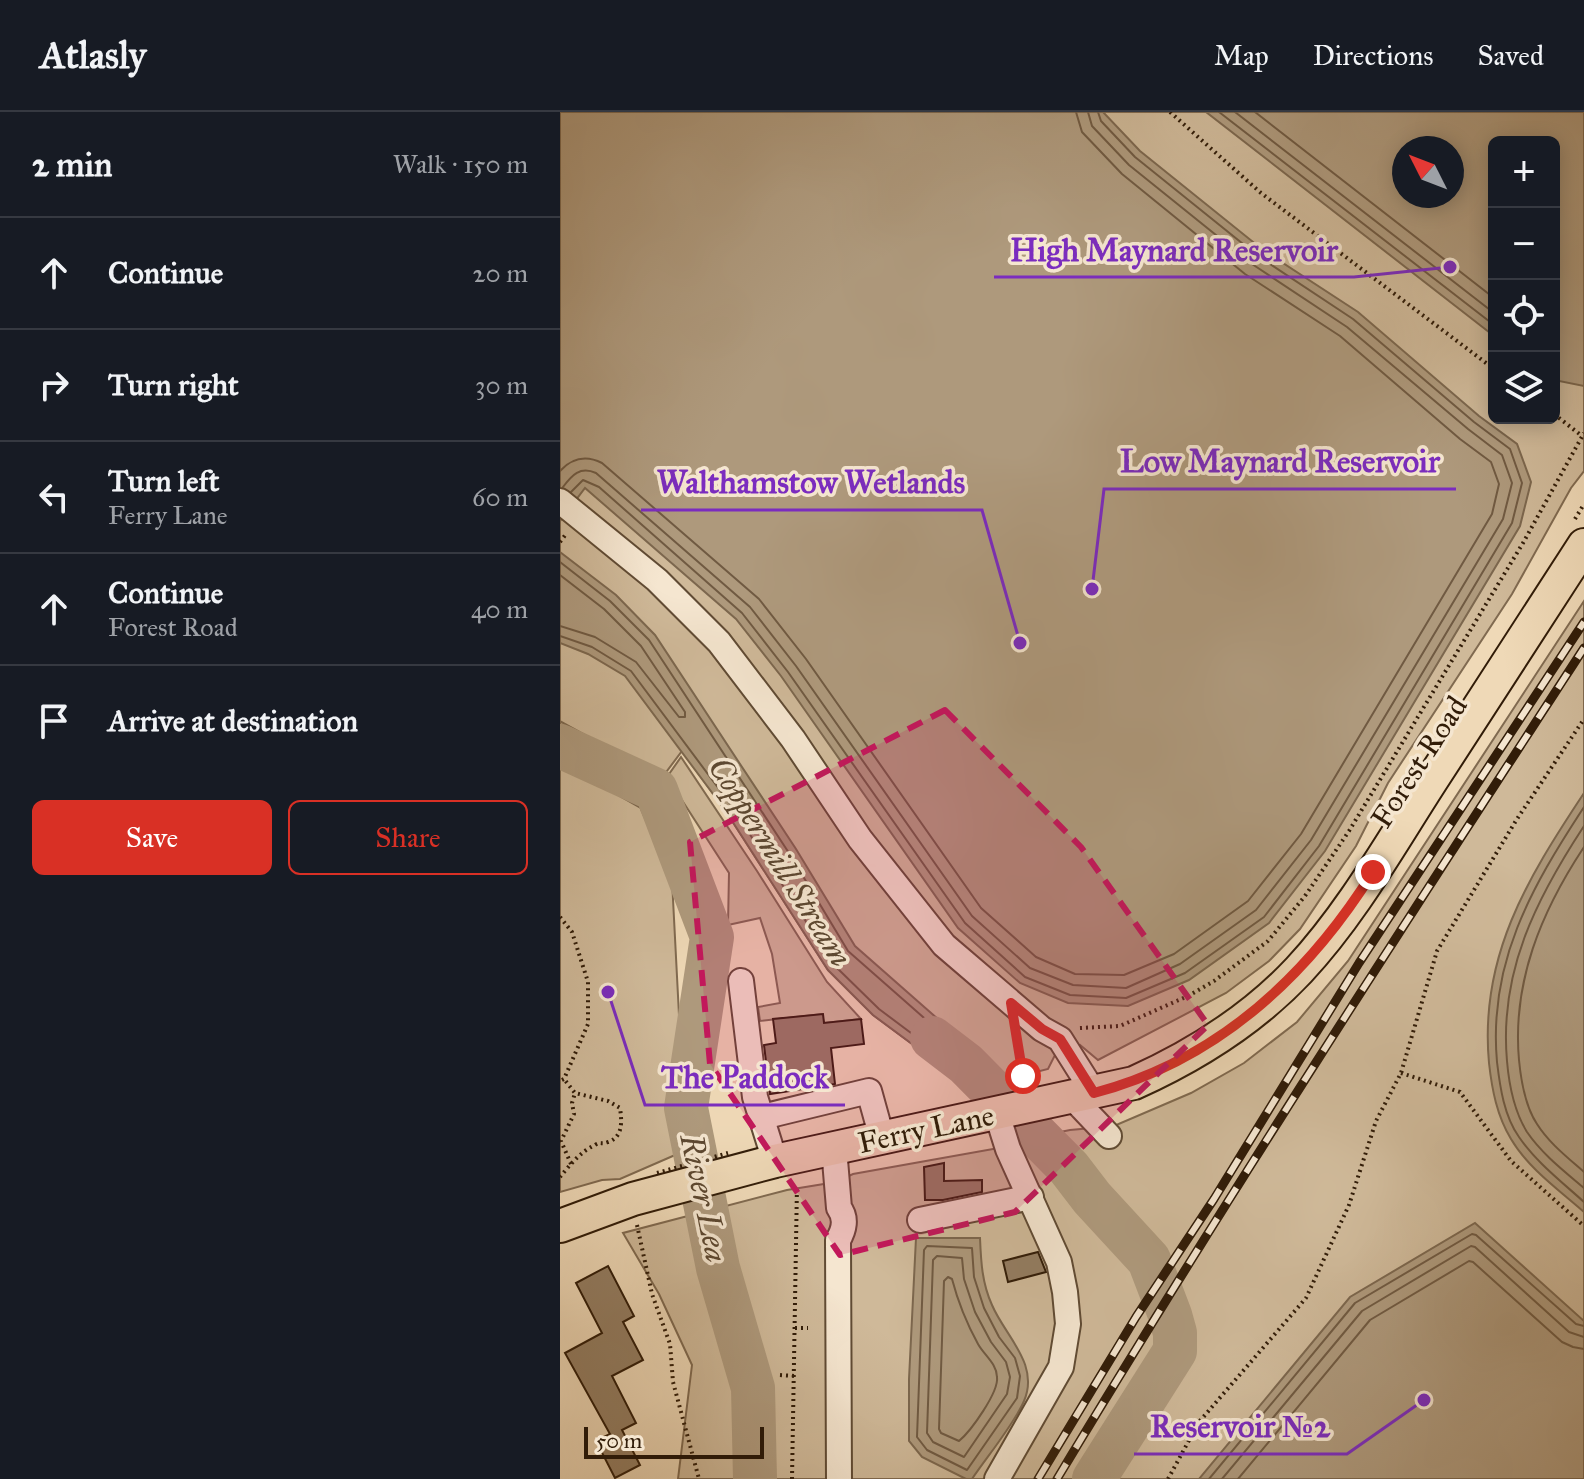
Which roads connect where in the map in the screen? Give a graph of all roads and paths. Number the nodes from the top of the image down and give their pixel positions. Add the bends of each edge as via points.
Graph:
1 (1170, 112) edge
2 (1488, 364) edge
3 (1560, 418) edge
4 (1583, 434) edge
5 (1584, 504) edge
6 (565, 505) edge
7 (1576, 537) edge
8 (1584, 719) edge
9 (560, 917) edge
10 (741, 981) dead end
11 (1274, 994) joint
12 (1011, 1003) junction
13 (1042, 1029) junction
14 (1401, 1073) junction
15 (562, 1080) edge
16 (575, 1093) junction
17 (1029, 1095) junction
18 (1084, 1096) junction
19 (762, 1117) junction
20 (991, 1125) junction
21 (1109, 1136) dead end
22 (882, 1138) junction
23 (834, 1148) junction
24 (775, 1161) junction
25 (731, 1163) junction
26 (571, 1164) junction
27 (560, 1177) edge
28 (659, 1182) junction
29 (797, 1189) dead end
30 (1031, 1197) junction
31 (920, 1220) dead end
32 (636, 1223) dead end
33 (560, 1226) edge
34 (1584, 1226) edge
35 (795, 1328) junction
36 (808, 1328) dead end
37 (780, 1375) dead end
38 (795, 1376) junction
39 (699, 1479) edge
40 (792, 1479) edge
41 (839, 1479) edge
42 (997, 1479) edge
43 (1168, 1479) edge

1 - 2 path via 1261,193
3 - 4 path
4 - 13 path via 1349,831 1268,941 1196,992 1120,1026
5 - 7 path
6 - 12 lane via 657,580 719,642 860,839 944,945
7 - 11 main road, Forest Road via 1353,903
8 - 14 path via 1437,951
9 - 15 path via 572,932 588,982 588,1024
10 - 19 lane
11 - 18 main road, Ferry Lane via 1167,1068
12 - 13 lane
12 - 17 path
13 - 18 lane via 1060,1039
14 - 34 path via 1460,1092 1511,1161
14 - 43 path via 1376,1121 1349,1205 1306,1298 1199,1422
15 - 16 path
16 - 26 path via 574,1114 561,1141
16 - 26 path via 620,1108 622,1123 610,1142 596,1144
17 - 18 main road, Ferry Lane
17 - 20 main road, Ferry Lane
18 - 21 lane
19 - 22 lane via 869,1091
19 - 24 lane
20 - 22 main road, Ferry Lane
20 - 30 lane
22 - 23 main road, Ferry Lane
23 - 24 main road, Ferry Lane
23 - 41 lane via 843,1214 838,1240
24 - 25 main road, Ferry Lane
25 - 28 main road, Ferry Lane
25 - 28 path, bridge
26 - 27 path
28 - 33 main road, Ferry Lane via 633,1199
29 - 35 path
30 - 31 lane
30 - 42 lane via 1059,1262 1066,1345 1061,1367
32 - 39 path via 670,1344 673,1382
35 - 36 path
35 - 38 path
37 - 38 path
38 - 40 path

